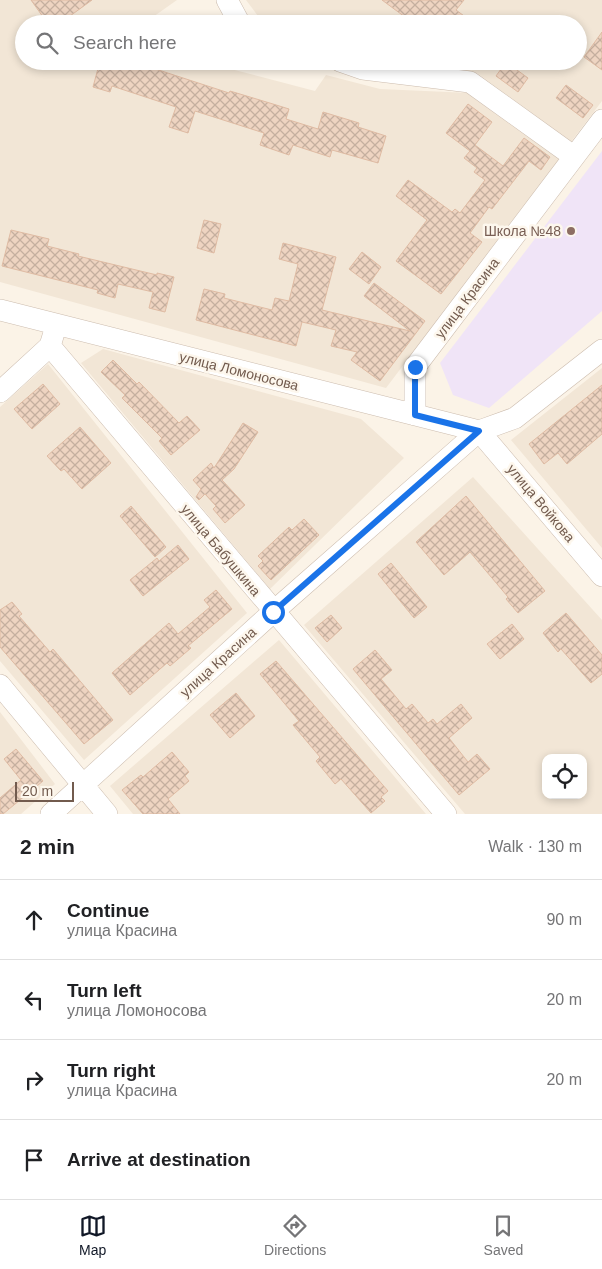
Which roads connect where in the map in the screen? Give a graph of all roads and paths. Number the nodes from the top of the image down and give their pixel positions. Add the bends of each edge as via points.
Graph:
1 (227, 0) edge
2 (235, 15) edge
3 (371, 70) edge
4 (602, 120) edge
5 (573, 156) junction
6 (0, 310) edge
7 (56, 326) junction
8 (50, 346) junction
9 (602, 350) edge
10 (0, 392) edge
11 (415, 415) junction
12 (479, 431) junction
13 (602, 576) edge
14 (273, 612) junction
15 (0, 685) edge
16 (82, 786) junction
17 (51, 814) edge
18 (107, 814) edge
19 (446, 814) edge

1 - 2 street
3 - 5 street via 470,82
4 - 5 street, улица Красина
5 - 11 street, улица Красина via 415,367
6 - 7 street, улица Ломоносова
7 - 8 street
7 - 11 street, улица Ломоносова
8 - 10 street
8 - 14 street, улица Бабушкина
9 - 12 street, улица Красина via 515,418
11 - 12 street, улица Ломоносова
12 - 13 street, улица Войкова
12 - 14 street, улица Красина
14 - 16 street, улица Красина
14 - 19 street, улица Бабушкина
15 - 16 street
16 - 17 street, улица Красина
16 - 18 street

